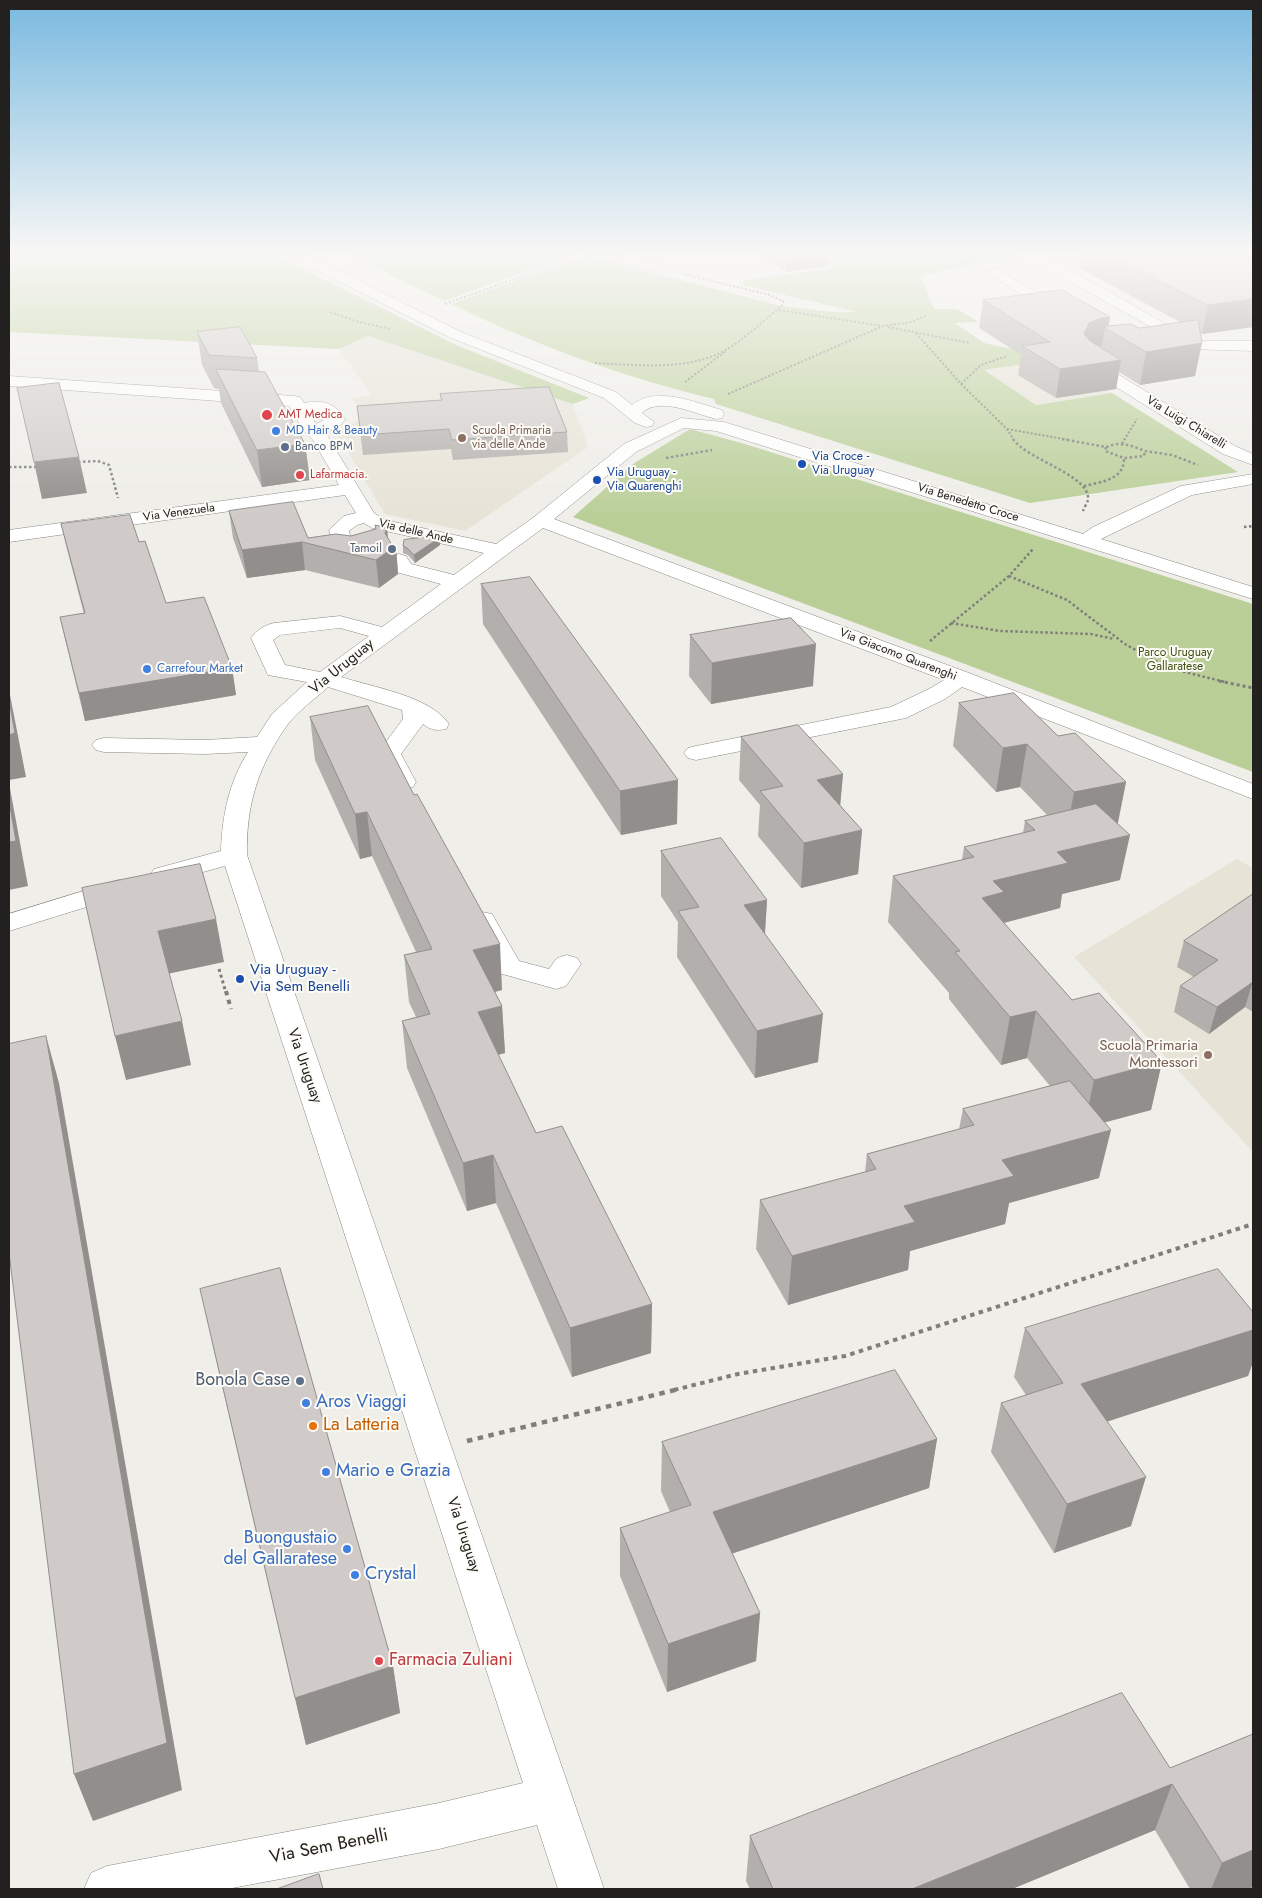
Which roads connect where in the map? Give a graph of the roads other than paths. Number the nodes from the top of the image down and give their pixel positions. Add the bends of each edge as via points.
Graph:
1 (467, 340) edge
2 (497, 340) edge
3 (1183, 340) edge
4 (1193, 345) junction
5 (1253, 346) edge
6 (1148, 347) edge
7 (1106, 352) edge
8 (9, 381) edge
9 (623, 385) dead end
10 (638, 390) dead end
11 (663, 401) junction
12 (299, 409) junction
13 (686, 415) junction
14 (635, 416) junction
15 (314, 431) junction
16 (630, 448) junction
17 (1253, 460) edge
18 (1253, 478) edge
19 (349, 489) junction
20 (367, 517) junction
21 (541, 521) junction
22 (9, 536) edge
23 (1092, 536) junction
24 (500, 551) junction
25 (1253, 579) edge
26 (457, 582) junction
27 (1253, 593) edge
28 (384, 634) junction
29 (961, 678) junction
30 (324, 679) junction
31 (412, 706) junction
32 (438, 724) dead end
33 (263, 744) junction
34 (104, 745) dead end
35 (696, 753) dead end
36 (1253, 792) edge
37 (418, 805) edge
38 (234, 855) junction
39 (470, 899) edge
40 (9, 923) edge
41 (567, 964) dead end
42 (551, 1799) junction
43 (106, 1889) edge
44 (581, 1889) edge

1 - 14 street via 610,395
2 - 9 street
3 - 4 street
4 - 5 street
4 - 6 street
7 - 17 street, Via Luigi Chiarelli via 1091,356 1089,363 1229,450
8 - 12 street via 294,401
10 - 11 street
11 - 13 street, Via Benedetto Croce via 679,402
11 - 14 street via 637,407
12 - 15 street, Via delle Ande
12 - 15 street via 330,408 337,419
13 - 14 street via 657,424
13 - 16 street, Via Uruguay
13 - 23 street, Via Benedetto Croce
14 - 16 street via 637,437
15 - 19 street, Via delle Ande
16 - 21 street, Via Uruguay
18 - 23 street via 1187,490
19 - 20 street, Via delle Ande
19 - 22 street, Via Venezuela
20 - 24 street, Via delle Ande via 379,524
20 - 26 street via 351,520 339,530 344,555 352,557 387,550 403,568
21 - 24 street, Via Uruguay
21 - 29 street, Via Giacomo Quarenghi
23 - 25 street, Via Benedetto Croce
23 - 27 street, Via Benedetto Croce
24 - 26 street, Via Uruguay
26 - 28 street, Via Uruguay
28 - 30 street, Via Uruguay
28 - 30 street via 340,622 274,629 262,638 276,670
29 - 35 street via 898,713
29 - 36 street, Via Giacomo Quarenghi
30 - 31 street
30 - 33 street, Via Uruguay via 280,719
31 - 32 street
31 - 37 street via 414,719 389,754
33 - 34 street via 205,747
33 - 38 street, Via Uruguay via 238,803
38 - 40 street
38 - 42 street, Via Uruguay
39 - 41 street via 509,967 556,980
42 - 43 street, Via Sem Benelli via 439,1826
42 - 44 street, Via Uruguay

